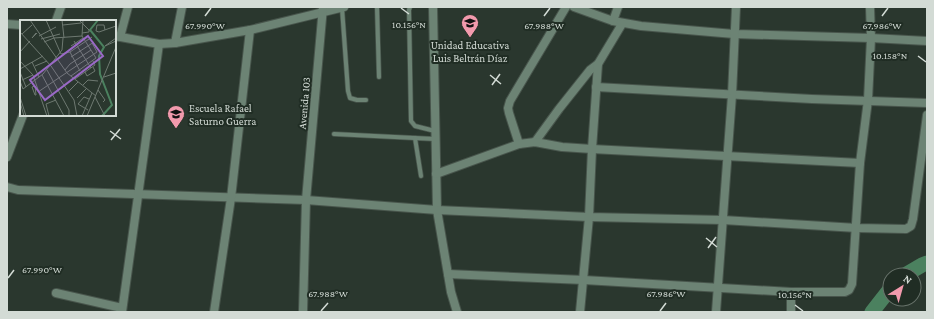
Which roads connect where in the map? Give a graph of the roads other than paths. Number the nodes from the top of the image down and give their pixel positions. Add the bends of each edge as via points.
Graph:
1 (61, 7) edge
2 (128, 7) edge
3 (182, 7) edge
4 (343, 7) edge
5 (377, 7) edge
6 (410, 7) edge
7 (433, 7) edge
8 (566, 7) edge
9 (574, 7) edge
10 (618, 7) edge
11 (736, 7) edge
12 (870, 7) edge
13 (323, 10) edge
14 (56, 20) edge
15 (613, 21) junction
16 (7, 24) edge
17 (622, 24) junction
18 (20, 25) edge
19 (250, 30) junction
20 (734, 34) junction
21 (118, 37) edge
22 (871, 38) junction
23 (927, 41) edge
24 (175, 43) junction
25 (159, 44) junction
26 (598, 64) junction
27 (379, 77) dead end
28 (596, 87) junction
29 (732, 95) junction
30 (366, 100) dead end
31 (868, 100) junction
32 (927, 103) edge
33 (23, 116) edge
34 (927, 116) edge
35 (334, 134) dead end
36 (436, 135) junction
37 (416, 138) junction
38 (535, 142) junction
39 (520, 144) junction
40 (592, 149) junction
41 (7, 157) edge
42 (727, 157) junction
43 (860, 163) junction
44 (436, 174) junction
45 (420, 176) dead end
46 (7, 187) edge
47 (138, 194) junction
48 (231, 198) junction
49 (306, 200) junction
50 (437, 210) junction
51 (589, 217) junction
52 (723, 220) junction
53 (857, 228) junction
54 (448, 274) junction
55 (584, 280) junction
56 (717, 289) junction
57 (792, 292) junction
58 (56, 293) dead end
59 (122, 310) edge
60 (214, 312) edge
61 (303, 312) edge
62 (457, 312) edge
63 (580, 312) edge
64 (716, 312) edge
65 (791, 312) edge

1 - 14 street
2 - 21 street
3 - 24 street
4 - 13 street
4 - 30 lane via 348,91 350,98
5 - 27 lane
6 - 36 lane via 411,121 415,126
7 - 36 street
8 - 39 street via 510,101 509,113
9 - 15 street
10 - 15 street
11 - 20 street
12 - 22 street
13 - 19 street
13 - 49 street, Avenida 103
15 - 17 street
16 - 18 street
17 - 20 street
17 - 26 street
19 - 24 street
19 - 48 street
20 - 22 street
20 - 29 street
21 - 25 street
22 - 23 street
22 - 31 street
24 - 25 street
25 - 47 street
26 - 28 street
26 - 38 street via 590,70
28 - 29 street
28 - 40 street
29 - 31 street
29 - 42 street
31 - 32 street
31 - 43 street
33 - 41 street
34 - 53 street via 911,226 906,229
35 - 37 lane
36 - 37 lane
36 - 44 street
37 - 45 lane
38 - 39 street
38 - 40 street
39 - 44 street
40 - 42 street
40 - 51 street
42 - 43 street
42 - 52 street
43 - 53 street
44 - 50 street
46 - 47 street via 18,190
47 - 48 street
47 - 59 street
48 - 49 street
48 - 60 street
49 - 50 street
49 - 61 street, Avenida 103
50 - 51 street
50 - 54 street
51 - 52 street
51 - 55 street
52 - 53 street
52 - 56 street
53 - 57 street via 852,284 849,290
54 - 55 street
54 - 62 street
55 - 56 street
55 - 63 street
56 - 57 street
56 - 64 street
57 - 65 street
58 - 59 street

